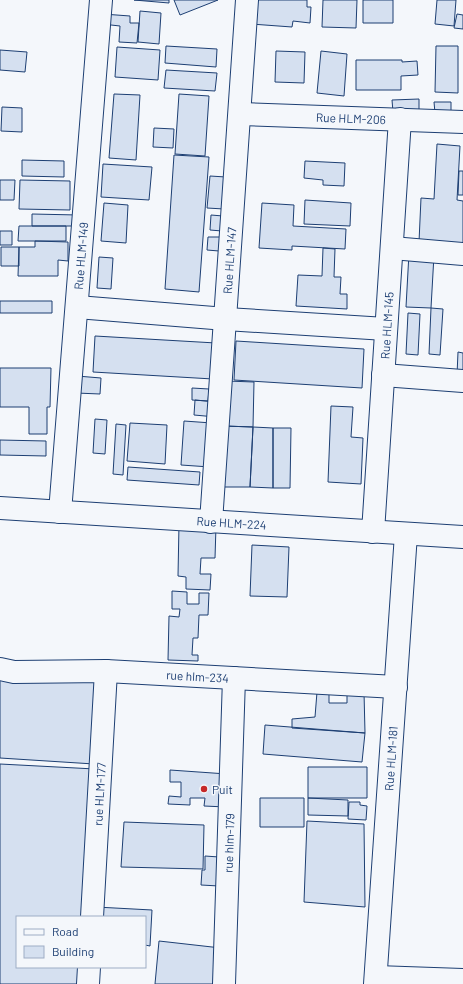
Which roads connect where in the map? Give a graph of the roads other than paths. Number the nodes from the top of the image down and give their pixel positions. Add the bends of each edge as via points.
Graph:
1 (101, 0) edge
2 (248, 0) edge
3 (240, 114) junction
4 (400, 119) junction
5 (463, 122) edge
6 (392, 248) junction
7 (463, 254) edge
8 (77, 307) junction
9 (226, 318) junction
10 (386, 329) junction
11 (383, 375) junction
12 (463, 381) edge
13 (0, 508) edge
14 (60, 512) junction
15 (212, 522) junction
16 (372, 532) junction
17 (406, 534) junction
18 (463, 537) edge
19 (0, 669) edge
20 (106, 670) junction
21 (234, 678) junction
22 (396, 687) junction
23 (92, 916) edge
24 (89, 968) edge
25 (376, 980) edge
26 (463, 980) edge
27 (88, 984) edge
28 (224, 984) edge

1 - 8 street, Rue HLM-149
2 - 3 street, Rue HLM-147
3 - 4 street, Rue HLM-206
3 - 9 street, Rue HLM-147
4 - 5 street, Rue HLM-206
4 - 6 street, Rue HLM-145
6 - 7 street
6 - 10 street, Rue HLM-145
8 - 9 street
8 - 14 street, Rue HLM-149
9 - 10 street
9 - 15 street, Rue HLM-147
10 - 11 street, Rue HLM-145
11 - 12 street
11 - 16 street, Rue HLM-145
13 - 14 street, Rue HLM-224
14 - 15 street, Rue HLM-224
15 - 16 street, Rue HLM-224
16 - 17 street, Rue HLM-224
17 - 18 street, Rue HLM-224
17 - 22 street, Rue HLM-181
19 - 20 street, rue hlm-234 via 14,672
20 - 21 street, rue hlm-234
20 - 23 street, rue HLM-177
21 - 22 street, rue hlm-234
21 - 28 street, rue hlm-179
22 - 25 street, Rue HLM-181
24 - 27 street
25 - 26 street

